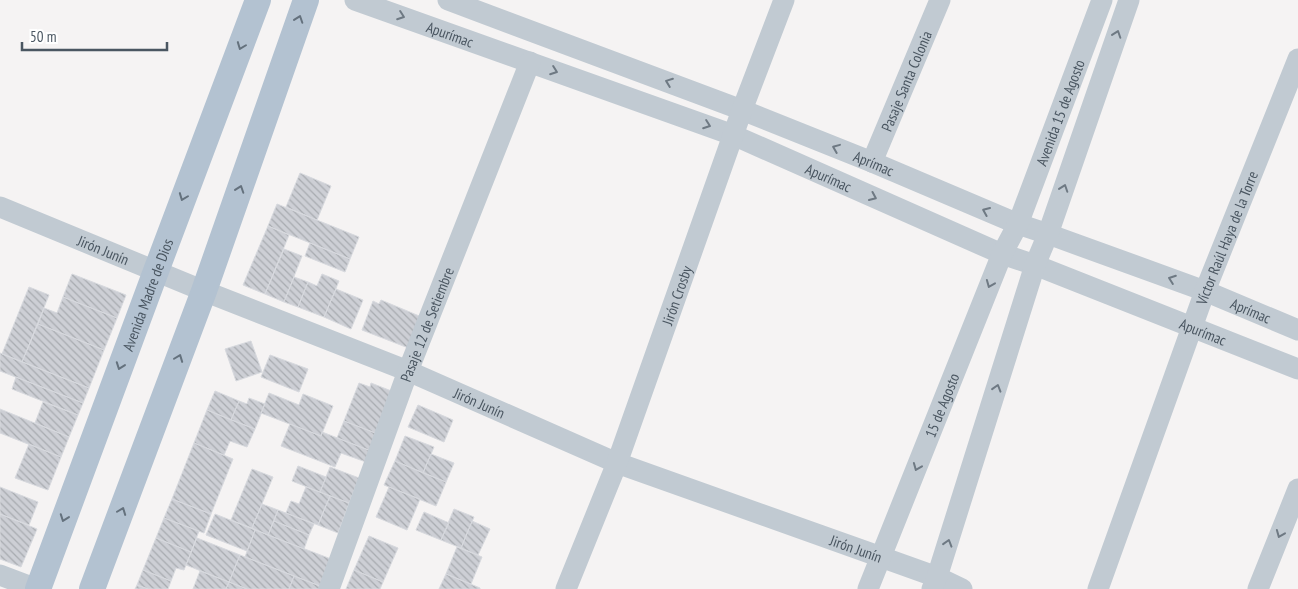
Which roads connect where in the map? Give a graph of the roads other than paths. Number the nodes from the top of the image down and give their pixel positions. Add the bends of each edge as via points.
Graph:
1 (258, 0) edge
2 (306, 0) edge
3 (355, 0) edge
4 (448, 0) edge
5 (784, 0) edge
6 (940, 0) edge
7 (1102, 0) edge
8 (1129, 0) edge
9 (1298, 59) edge
10 (530, 62) junction
11 (742, 110) junction
12 (733, 135) junction
13 (872, 162) junction
14 (0, 206) edge
15 (1018, 224) junction
16 (1048, 234) junction
17 (1002, 254) junction
18 (1035, 265) junction
19 (156, 271) junction
20 (204, 291) junction
21 (1205, 291) junction
22 (1192, 328) junction
23 (1298, 330) edge
24 (1298, 369) edge
25 (408, 371) junction
26 (616, 463) junction
27 (1298, 489) edge
28 (881, 557) junction
29 (0, 575) edge
30 (934, 583) edge
31 (37, 589) edge
32 (92, 589) edge
33 (329, 589) edge
34 (566, 589) edge
35 (868, 589) edge
36 (962, 589) edge
37 (1098, 589) edge
38 (1258, 589) edge

1 -> 19 main road, Avenida Madre de Dios
20 -> 2 main road
3 -> 10 street, Apurímac
11 -> 4 street, Aprímac
5 - 11 street, Jirón Crosby
6 - 13 street, Pasaje Santa Colonia
7 - 15 street, Avenida 15 de Agosto
16 -> 8 street
9 - 21 street, Víctor Raúl Haya de la Torre
10 -> 12 street, Apurímac
10 - 25 street, Pasaje 12 de Setiembre
11 - 12 street, Jirón Crosby
13 -> 11 street, Aprímac
12 -> 17 street, Apurímac
12 - 26 street, Jirón Crosby
15 -> 13 street, Aprímac
14 - 19 street, Jirón Junín
15 - 16 street, Aprímac
15 - 17 street, 15 de Agosto
16 - 18 street
21 -> 16 street, Aprímac
17 - 18 street, Apurímac
17 -> 28 street, 15 de Agosto
18 - 22 street, Apurímac
30 -> 18 street
19 - 20 street, Jirón Junín
19 -> 31 main road, Avenida Madre de Dios
20 - 25 street, Jirón Junín
32 -> 20 main road
21 - 22 street, Víctor Raúl Haya de la Torre
21 - 23 street, Aprímac
22 - 24 street, Apurímac
22 - 37 street, Víctor Raúl Haya de la Torre
25 - 26 street, Jirón Junín
25 - 33 street, Pasaje 12 de Setiembre
26 - 28 street, Jirón Junín
26 - 34 street, Jirón Crosby
27 -> 38 street
28 - 30 street, Jirón Junín
28 - 35 street, 15 de Agosto
29 - 31 street
30 - 36 street, Jirón Junín

